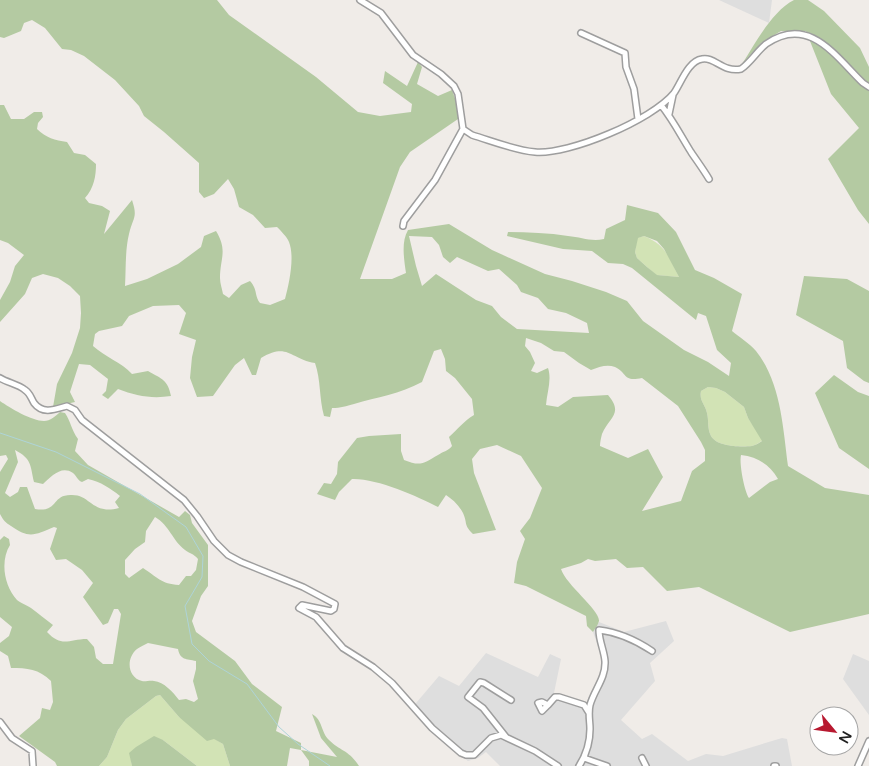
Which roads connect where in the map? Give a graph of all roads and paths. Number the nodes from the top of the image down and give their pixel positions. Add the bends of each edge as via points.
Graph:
1 (360, 0) edge
2 (581, 33) dead end
3 (869, 87) edge
4 (673, 94) junction
5 (661, 105) junction
6 (669, 114) junction
7 (638, 119) junction
8 (464, 130) junction
9 (709, 179) dead end
10 (403, 226) dead end
11 (0, 378) edge
12 (652, 651) dead end
13 (511, 700) dead end
14 (548, 705) dead end
15 (589, 713) junction
16 (0, 722) edge
17 (506, 738) junction
18 (869, 741) edge
19 (584, 758) junction
20 (642, 758) dead end
21 (33, 766) edge
22 (558, 766) edge
23 (579, 766) edge
24 (607, 766) edge
25 (646, 766) edge
26 (858, 766) edge

1 - 8 street via 387,19 412,55 454,86
2 - 7 street via 625,53
3 - 4 street via 823,43 790,34 767,43 742,69 729,70 708,59 699,60
4 - 5 street
4 - 6 street
5 - 6 street
5 - 7 street
6 - 9 street
7 - 8 street via 577,146 544,152 510,146
8 - 10 street
11 - 17 street via 24,389 42,408 52,410 67,406 75,410 82,420 184,500 214,541 234,559 303,587 335,604 331,611 302,605 299,608 316,617 343,648 392,683 432,728 461,753 474,755 491,738
12 - 15 street via 599,630 604,668
13 - 17 street via 480,682 468,697 483,708
14 - 15 street via 559,697 584,705
15 - 19 street via 590,737
16 - 21 street via 12,738 32,751
17 - 22 street
18 - 26 street
19 - 23 street
19 - 24 street
20 - 25 street

